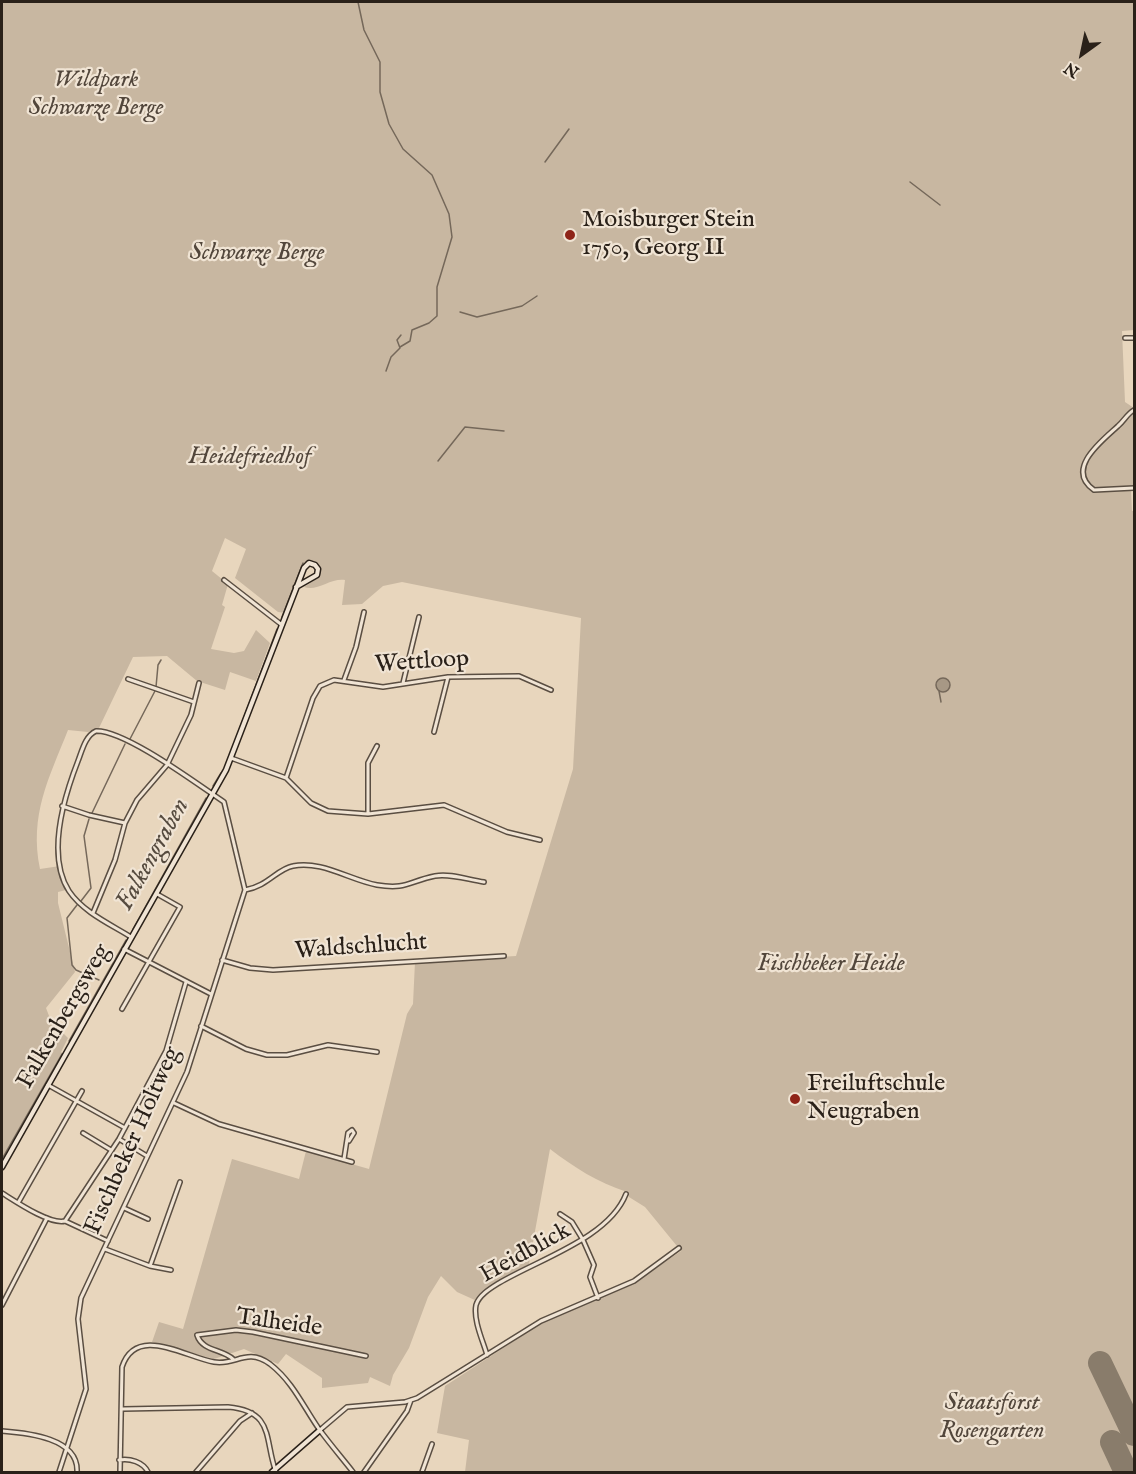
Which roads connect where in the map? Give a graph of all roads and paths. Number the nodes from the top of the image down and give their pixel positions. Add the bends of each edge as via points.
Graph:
1 (1125, 338) dead end
2 (1134, 338) edge
3 (1134, 410) edge
4 (1134, 488) edge
5 (224, 580) dead end
6 (297, 587) junction
7 (364, 612) dead end
8 (419, 617) dead end
9 (282, 625) junction
10 (447, 677) junction
11 (128, 679) dead end
12 (344, 680) junction
13 (199, 683) dead end
14 (403, 683) junction
15 (551, 690) dead end
16 (194, 702) junction
17 (434, 732) dead end
18 (377, 746) dead end
19 (231, 758) junction
20 (167, 765) junction
21 (286, 778) junction
22 (212, 794) junction
23 (62, 806) junction
24 (368, 814) junction
25 (125, 823) junction
26 (540, 840) dead end
27 (484, 882) dead end
28 (245, 890) junction
29 (156, 894) junction
30 (93, 913) junction
31 (131, 937) junction
32 (124, 949) junction
33 (504, 956) dead end
34 (222, 960) junction
35 (149, 963) junction
36 (186, 982) junction
37 (211, 994) junction
38 (122, 1009) dead end
39 (201, 1026) junction
40 (377, 1052) dead end
41 (47, 1084) junction
42 (82, 1090) dead end
43 (76, 1101) junction
44 (174, 1103) junction
45 (125, 1128) junction
46 (83, 1133) dead end
47 (119, 1139) junction
48 (349, 1141) dead end
49 (111, 1150) junction
50 (147, 1156) junction
51 (344, 1159) junction
52 (352, 1162) dead end
53 (2, 1167) edge
54 (180, 1182) dead end
55 (2, 1194) edge
56 (626, 1194) dead end
57 (18, 1203) junction
58 (124, 1208) junction
59 (560, 1214) dead end
60 (47, 1218) junction
61 (148, 1219) dead end
62 (64, 1221) junction
63 (108, 1240) junction
64 (583, 1240) junction
65 (105, 1248) junction
66 (679, 1248) dead end
67 (150, 1266) junction
68 (171, 1270) dead end
69 (598, 1298) junction
70 (2, 1305) edge
71 (487, 1355) junction
72 (366, 1356) dead end
73 (233, 1359) junction
74 (411, 1400) junction
75 (236, 1407) junction
76 (123, 1409) junction
77 (252, 1413) junction
78 (240, 1421) junction
79 (320, 1430) junction
80 (2, 1431) edge
81 (432, 1444) dead end
82 (67, 1447) junction
83 (119, 1460) junction
84 (274, 1472) edge
85 (59, 1473) edge
86 (77, 1473) edge
87 (120, 1473) edge
88 (148, 1473) edge
89 (196, 1473) edge
90 (353, 1473) edge
91 (364, 1473) edge
92 (422, 1473) edge

1 - 2 street
3 - 4 street via 1097,443 1084,474 1088,484 1098,491
5 - 9 street
6 - 6 street, Falkenbergsweg via 316,576 316,566 306,565
6 - 9 street, Falkenbergsweg
7 - 12 street
8 - 14 street
9 - 19 street, Falkenbergsweg
10 - 14 street, Wettloop
10 - 15 street, Wettloop via 519,676
10 - 17 street
11 - 16 street
12 - 14 street, Wettloop via 383,687
12 - 21 street, Wettloop via 326,683 316,692
13 - 16 street
16 - 20 street
18 - 24 street via 368,763
19 - 21 street
19 - 22 street, Falkenbergsweg
20 - 22 street
20 - 23 street via 126,740 94,732 86,742
20 - 25 street via 137,800
21 - 24 street via 311,803 328,812
22 - 28 street via 227,805
22 - 29 street, Falkenbergsweg
23 - 25 street
23 - 30 street via 58,840 65,882 74,897
24 - 26 street via 444,805 507,832
25 - 30 street via 112,869
27 - 28 street via 440,875 400,888 299,865 289,867 264,885
28 - 34 street, Fischbeker Holtweg
29 - 31 street, Falkenbergsweg
29 - 35 street via 180,908
30 - 31 street
31 - 32 street, Falkenbergsweg
32 - 35 street
32 - 41 street, Falkenbergsweg
33 - 34 street, Waldschlucht via 269,970
34 - 37 street, Fischbeker Holtweg
35 - 36 street
35 - 38 street
36 - 37 street
36 - 45 street via 166,1051
37 - 39 street, Fischbeker Holtweg
39 - 40 street via 267,1055 287,1055 328,1045
39 - 44 street, Fischbeker Holtweg
41 - 43 street
41 - 53 street, Falkenbergsweg
42 - 43 street
43 - 45 street
43 - 57 street
44 - 50 street, Fischbeker Holtweg
44 - 51 street via 219,1124
45 - 47 street
46 - 49 street
47 - 49 street
47 - 50 street
48 - 51 street
49 - 62 street
50 - 58 street, Fischbeker Holtweg
51 - 52 street
54 - 67 street
55 - 57 street
56 - 64 street, Heidblick via 614,1215
57 - 60 street
58 - 61 street
58 - 63 street, Fischbeker Holtweg
59 - 64 street via 572,1221
60 - 62 street
60 - 70 street
62 - 63 street
63 - 65 street, Fischbeker Holtweg
64 - 69 street via 594,1265 590,1277
64 - 71 street, Heidblick via 525,1268 490,1289 477,1302
65 - 67 street
65 - 82 street, Fischbeker Holtweg via 78,1309 86,1389
66 - 69 street via 634,1281
67 - 68 street
69 - 71 street via 541,1321
71 - 74 street
72 - 73 street, Talheide via 253,1332 197,1335 204,1346
73 - 76 street via 214,1362 175,1349 139,1347 122,1367
73 - 79 street via 250,1356 271,1365 290,1383
74 - 79 street via 347,1407
74 - 91 street
75 - 76 street
75 - 77 street
75 - 78 street
76 - 83 street
77 - 78 street
77 - 84 street via 266,1428
78 - 89 street
79 - 84 street
79 - 90 street
80 - 82 street via 20,1432
81 - 92 street
82 - 85 street, Fischbeker Holtweg
82 - 86 street via 74,1455
83 - 87 street
83 - 88 street via 140,1463

